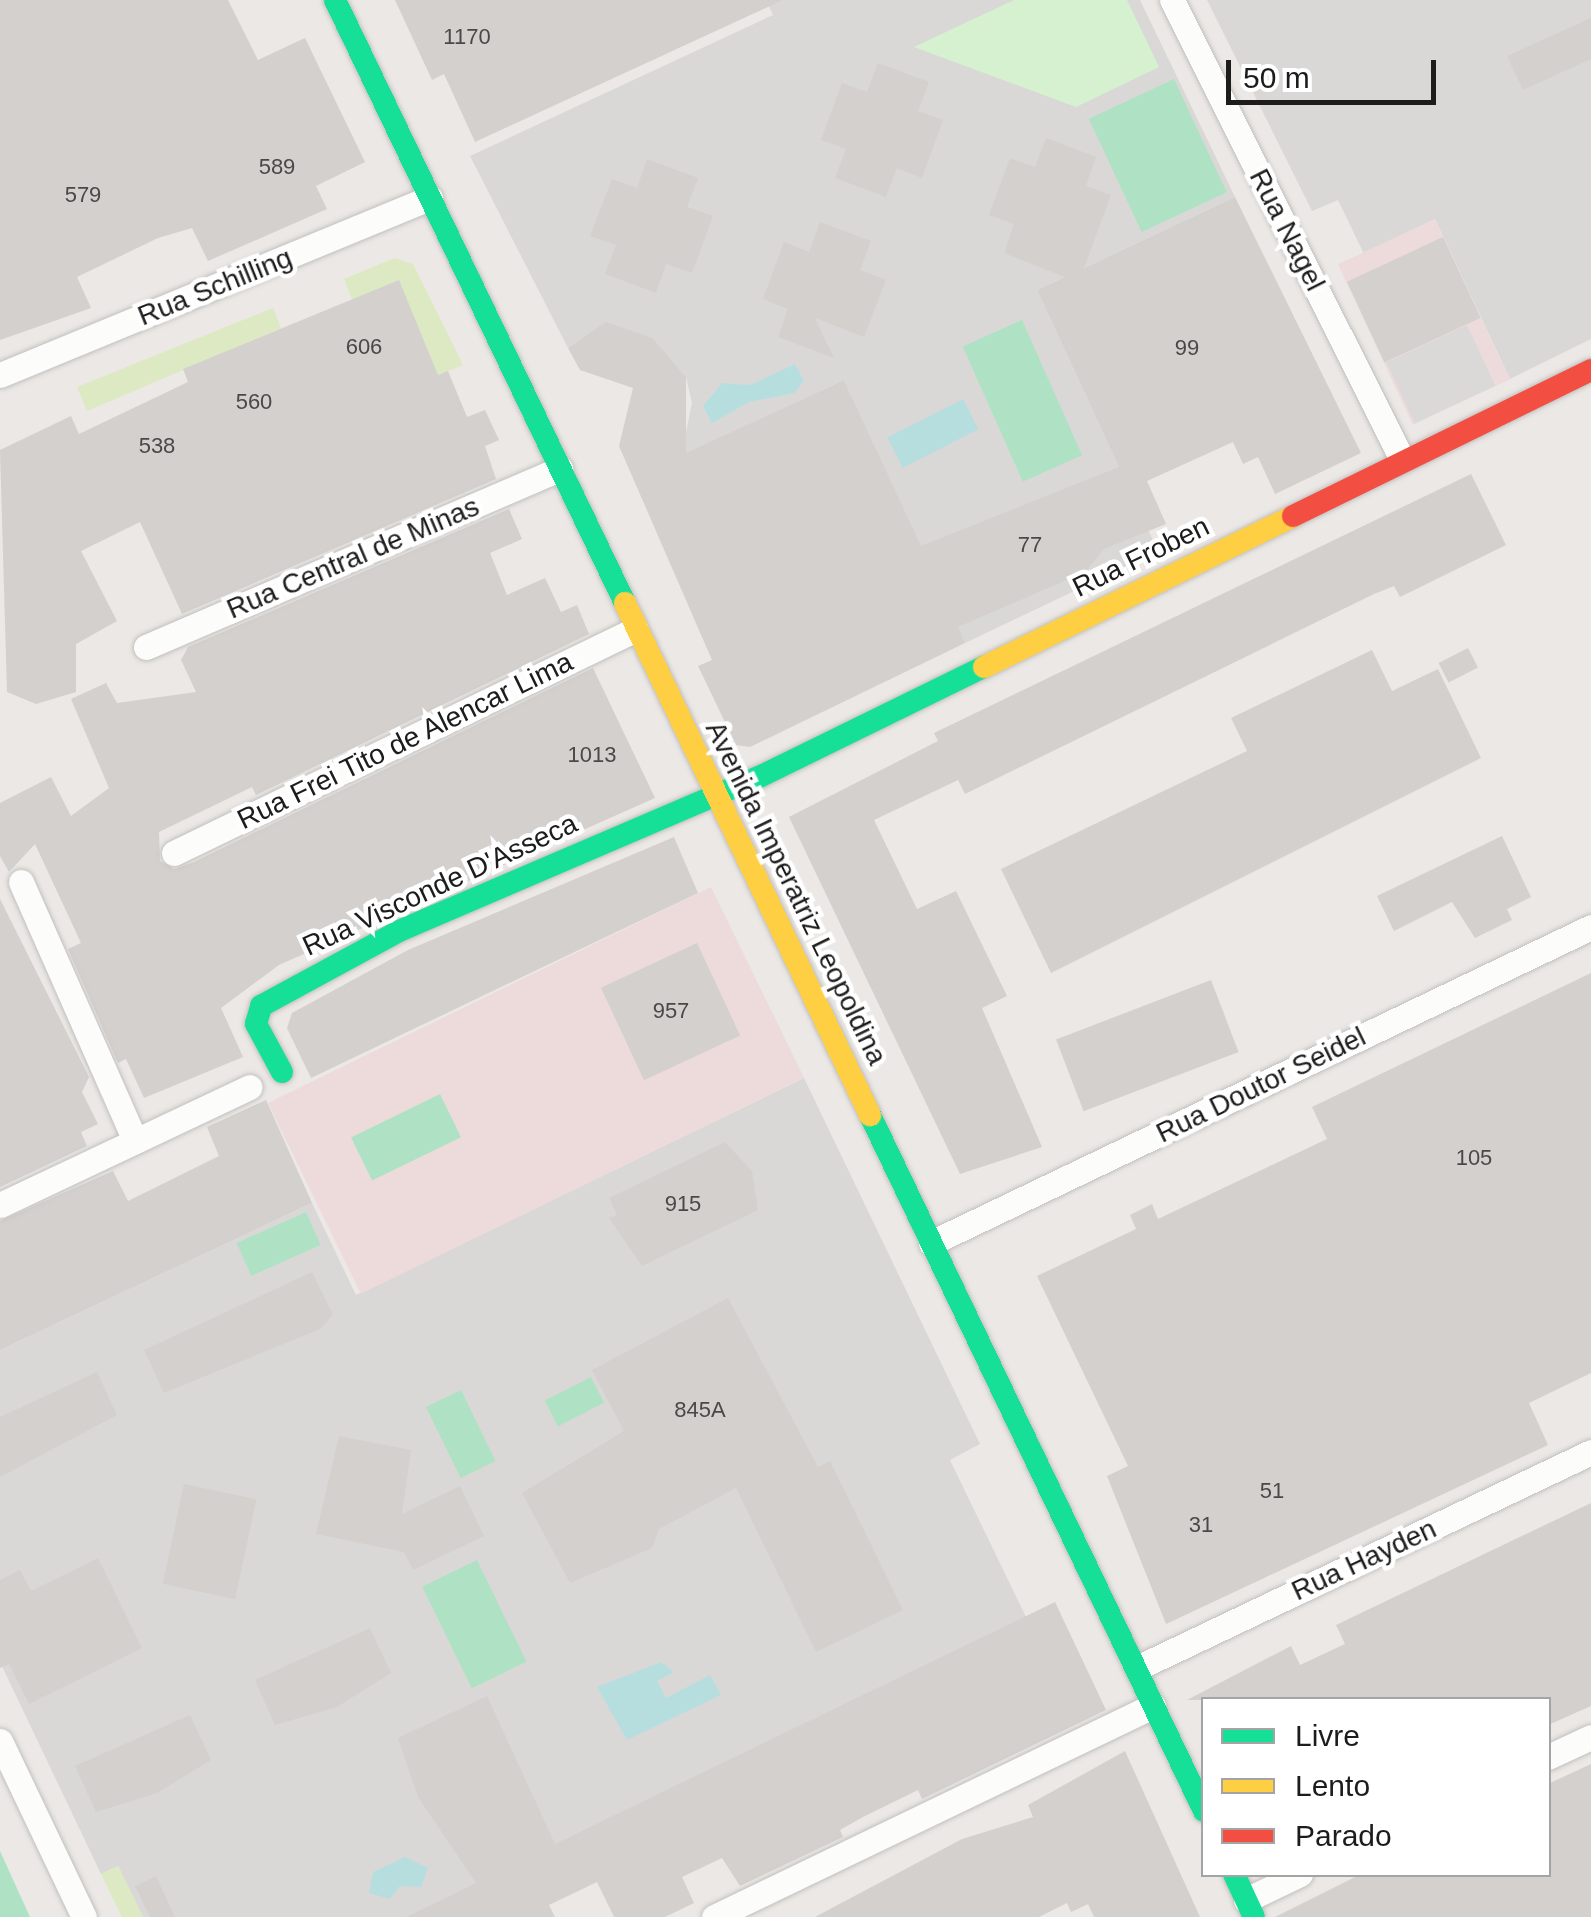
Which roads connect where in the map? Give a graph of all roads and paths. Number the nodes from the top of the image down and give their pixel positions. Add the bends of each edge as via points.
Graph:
1 (335, 0) edge
2 (1172, 0) edge
3 (430, 198) junction
4 (1591, 370) edge
5 (0, 375) edge
6 (1402, 460) junction
7 (560, 469) junction
8 (636, 629) junction
9 (146, 647) dead end
10 (714, 792) junction
11 (174, 853) dead end
12 (22, 882) dead end
13 (1591, 927) edge
14 (282, 1072) dead end
15 (250, 1087) dead end
16 (135, 1142) junction
17 (0, 1205) edge
18 (931, 1243) junction
19 (1591, 1452) edge
20 (1137, 1668) junction
21 (1154, 1706) junction
22 (1591, 1737) edge
23 (0, 1741) edge
24 (1551, 1756) edge
25 (1201, 1804) edge
26 (1235, 1877) edge
27 (1296, 1877) edge
28 (1250, 1908) edge
29 (84, 1917) edge
30 (714, 1917) edge

1 - 3 main road, Avenida Imperatriz Leopoldina
2 - 6 street, Rua Nagel
3 - 5 street, Rua Schilling
3 - 7 main road, Avenida Imperatriz Leopoldina
4 - 6 main road, Rua Froben
6 - 10 main road, Rua Froben
7 - 8 main road, Avenida Imperatriz Leopoldina
7 - 9 street, Rua Central de Minas
8 - 10 main road, Avenida Imperatriz Leopoldina
8 - 11 street, Rua Frei Tito de Alencar Lima
10 - 14 main road, Rua Visconde D'Asseca via 399,931 261,1006 256,1024
10 - 18 main road, Avenida Imperatriz Leopoldina
12 - 16 street
13 - 18 street, Rua Doutor Seidel
15 - 16 street
16 - 17 street
18 - 20 main road, Avenida Imperatriz Leopoldina
19 - 20 street, Rua Hayden
20 - 21 main road, Avenida Imperatriz Leopoldina
21 - 25 main road, Avenida Imperatriz Leopoldina
21 - 30 street
22 - 24 street
23 - 29 street
26 - 28 main road
27 - 28 street

